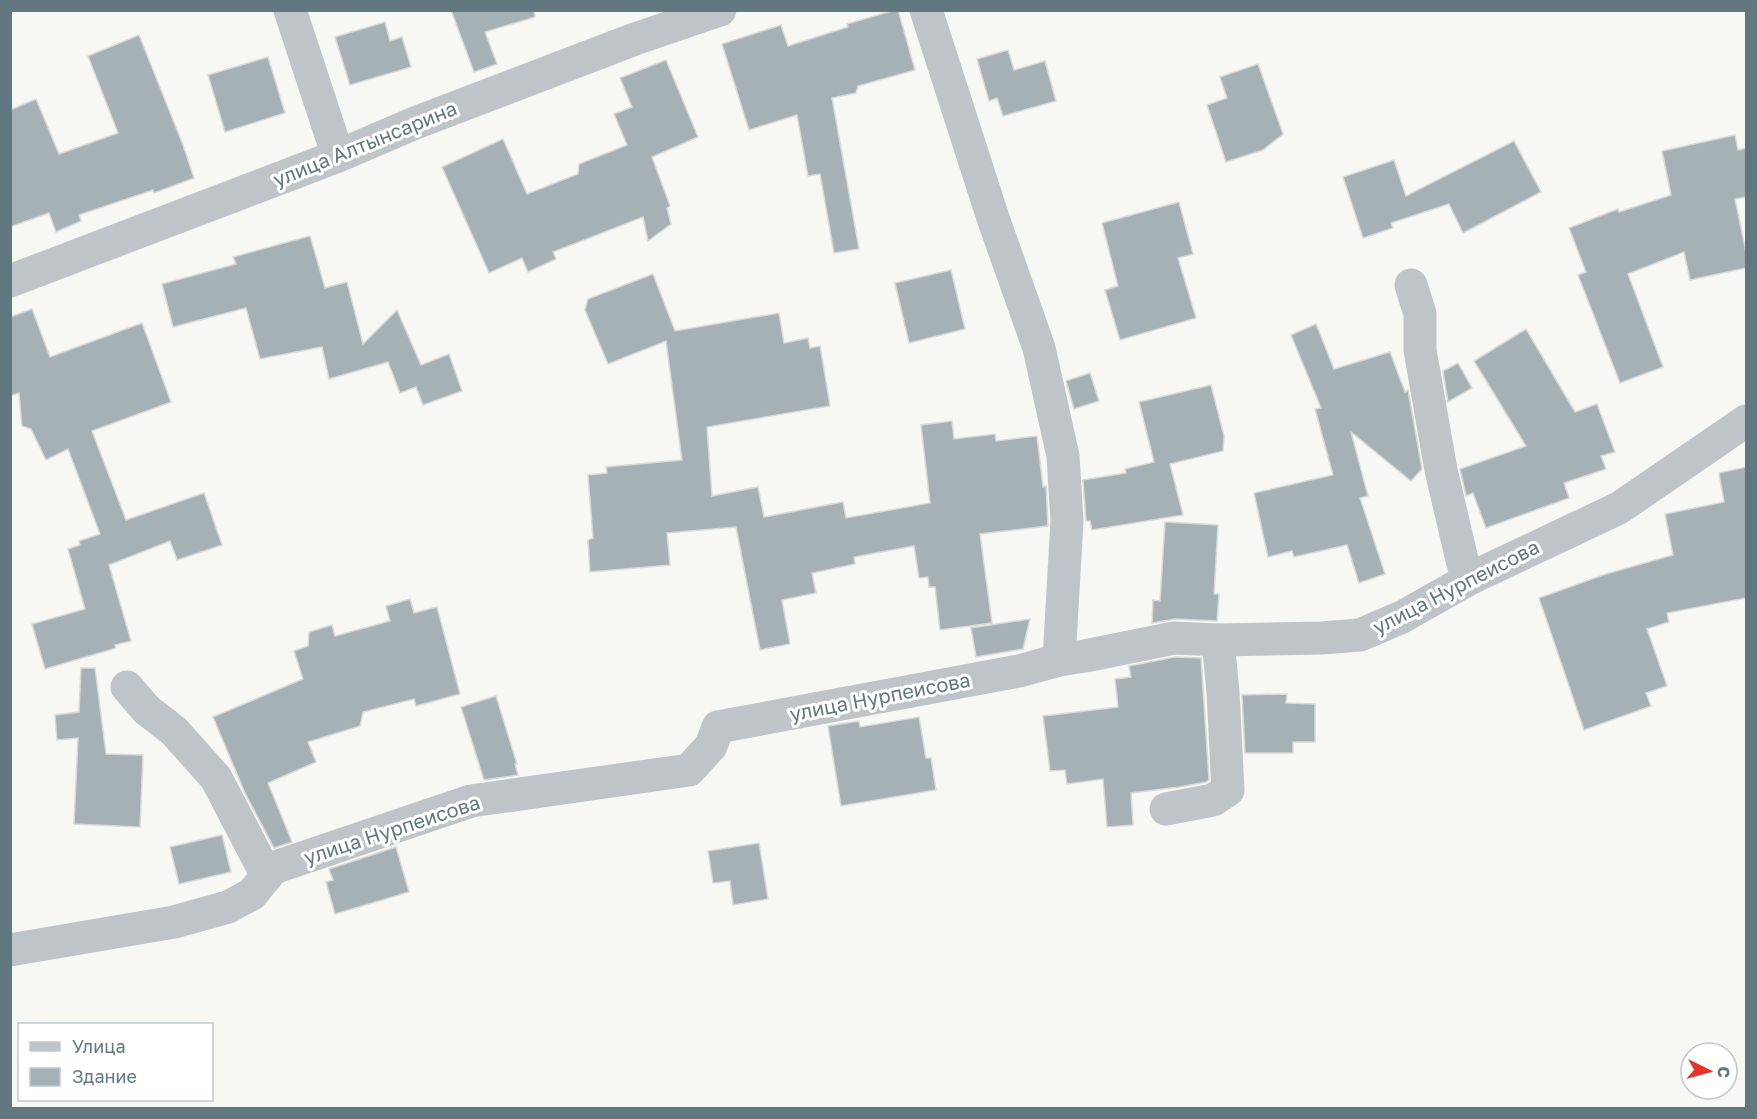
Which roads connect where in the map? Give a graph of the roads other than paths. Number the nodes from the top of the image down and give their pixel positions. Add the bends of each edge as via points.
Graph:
1 (290, 10) edge
2 (720, 10) edge
3 (926, 10) edge
4 (339, 156) junction
5 (10, 281) edge
6 (1411, 285) dead end
7 (1746, 421) edge
8 (1471, 578) junction
9 (1218, 639) junction
10 (1059, 660) junction
11 (127, 687) dead end
12 (1167, 809) dead end
13 (267, 876) junction
14 (10, 950) edge

1 - 4 street
2 - 4 street, улица Алтынсарина via 415,123
3 - 10 street via 1039,348 1063,456 1067,521
4 - 5 street, улица Алтынсарина
6 - 8 street via 1420,314 1420,350 1437,452 1463,564
7 - 8 street, улица Нурпеисова via 1619,508
8 - 9 street, улица Нурпеисова via 1402,617 1360,635
9 - 10 street, улица Нурпеисова via 1174,638
9 - 12 street via 1228,790 1213,800
10 - 13 street, улица Нурпеисова via 718,727 711,746 688,770 471,801 273,868
11 - 13 street via 216,778
13 - 14 street, улица Нурпеисова via 252,894 228,907 174,922

